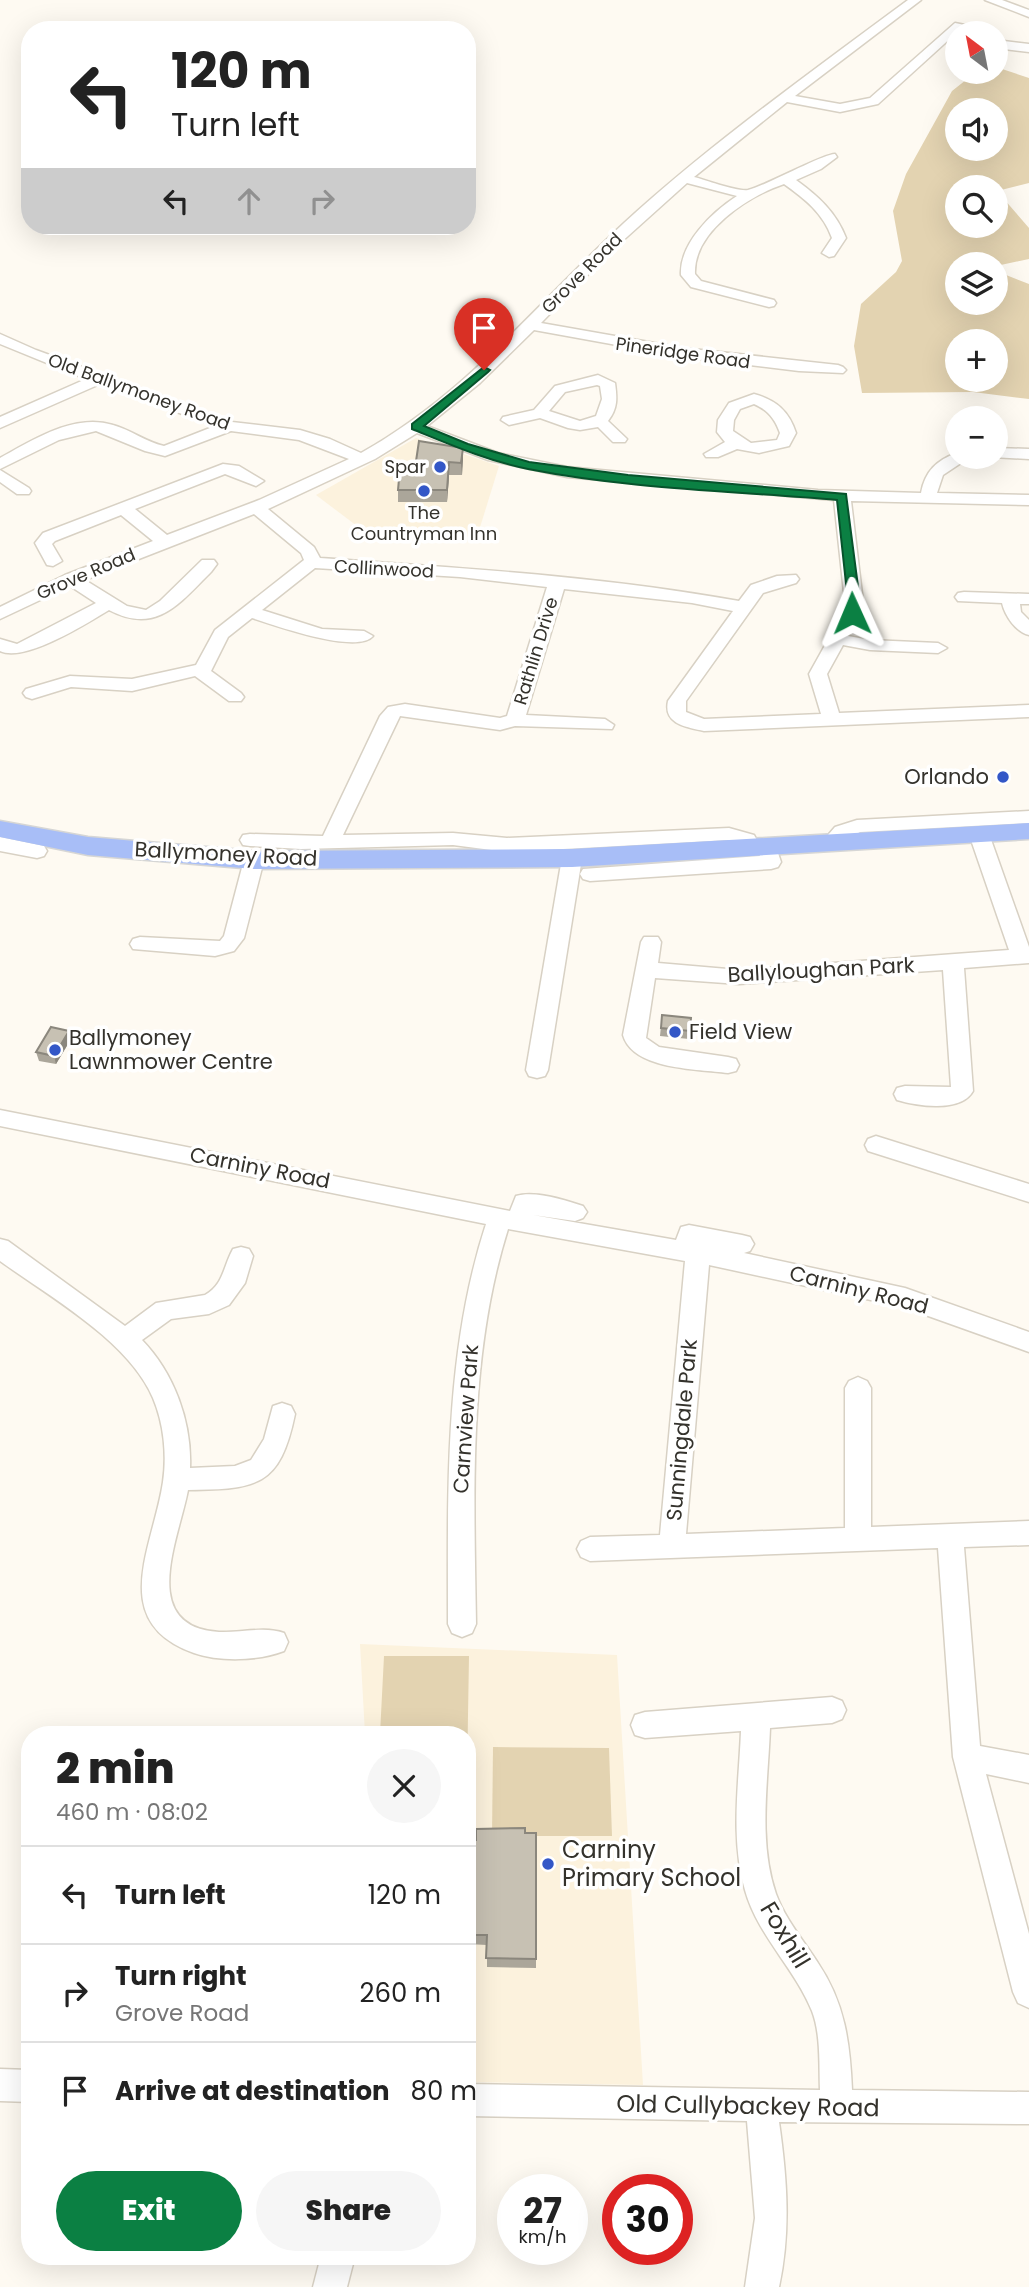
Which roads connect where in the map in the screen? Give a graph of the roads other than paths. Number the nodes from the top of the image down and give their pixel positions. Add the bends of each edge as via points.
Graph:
1 (915, 0) edge
2 (991, 0) edge
3 (1029, 14) edge
4 (943, 39) edge
5 (1008, 45) edge
6 (1029, 48) edge
7 (783, 97) junction
8 (830, 157) dead end
9 (682, 178) junction
10 (786, 178) junction
11 (748, 195) junction
12 (829, 253) dead end
13 (769, 303) dead end
14 (530, 325) junction
15 (0, 338) edge
16 (612, 363) junction
17 (838, 370) dead end
18 (100, 378) junction
19 (751, 381) junction
20 (542, 413) junction
21 (509, 420) dead end
22 (601, 422) junction
23 (0, 423) edge
24 (229, 426) junction
25 (416, 427) junction
26 (619, 439) dead end
27 (736, 443) junction
28 (783, 443) junction
29 (1008, 453) edge
30 (712, 454) dead end
31 (1029, 454) edge
32 (797, 458) dead end
33 (361, 460) junction
34 (0, 464) edge
35 (945, 464) edge
36 (0, 475) edge
37 (256, 481) dead end
38 (23, 491) dead end
39 (842, 497) junction
40 (928, 499) junction
41 (1029, 500) edge
42 (256, 507) junction
43 (122, 508) junction
44 (164, 541) junction
45 (53, 561) dead end
46 (311, 563) junction
47 (208, 564) dead end
48 (460, 573) joint
49 (71, 579) junction
50 (790, 579) dead end
51 (557, 583) junction
52 (964, 597) dead end
53 (1029, 599) edge
54 (1010, 600) junction
55 (109, 603) junction
56 (742, 607) junction
57 (250, 612) junction
58 (0, 614) edge
59 (1029, 630) edge
60 (364, 636) dead end
61 (838, 639) junction
62 (0, 644) edge
63 (938, 648) dead end
64 (201, 670) junction
65 (32, 693) dead end
66 (235, 698) dead end
67 (1029, 711) edge
68 (515, 720) junction
69 (832, 721) junction
70 (605, 725) dead end
71 (1029, 817) edge
72 (0, 829) edge
73 (1029, 831) edge
74 (979, 834) junction
75 (331, 841) junction
76 (832, 842) junction
77 (0, 844) edge
78 (759, 847) junction
79 (454, 849) junction
80 (252, 850) junction
81 (37, 851) dead end
82 (581, 866) junction
83 (651, 942) dead end
84 (140, 944) dead end
85 (1025, 956) edge
86 (954, 963) junction
87 (647, 970) junction
88 (728, 1065) dead end
89 (537, 1070) dead end
90 (905, 1094) dead end
91 (0, 1118) edge
92 (876, 1146) dead end
93 (1029, 1193) edge
94 (575, 1212) dead end
95 (510, 1219) junction
96 (742, 1244) dead end
97 (0, 1248) edge
98 (692, 1253) junction
99 (241, 1256) dead end
100 (125, 1339) junction
101 (1029, 1342) edge
102 (858, 1388) dead end
103 (282, 1413) dead end
104 (177, 1479) junction
105 (1029, 1533) edge
106 (950, 1535) junction
107 (858, 1539) junction
108 (672, 1545) junction
109 (590, 1549) dead end
110 (462, 1624) dead end
111 (274, 1642) dead end
112 (832, 1710) dead end
113 (756, 1717) junction
114 (645, 1725) dead end
115 (967, 1757) junction
116 (1029, 1769) edge
117 (1029, 1992) edge
118 (0, 2085) edge
119 (21, 2086) edge
120 (476, 2100) edge
121 (761, 2106) junction
122 (837, 2107) junction
123 (1029, 2108) edge
124 (336, 2265) edge
125 (330, 2287) edge
126 (762, 2287) edge

1 - 7 street, Grove Road
2 - 3 street
4 - 7 street via 866,104 834,109
5 - 6 street
7 - 9 street, Grove Road
8 - 10 street via 813,169
9 - 11 street
9 - 14 street, Grove Road
10 - 11 street
10 - 12 street via 819,202 830,218 839,238
11 - 13 street via 708,226 687,269 691,280 701,287
14 - 16 street, Pineridge Road
14 - 25 street, Grove Road via 469,385
15 - 18 street, Old Ballymoney Road
16 - 19 street, Pineridge Road
16 - 20 street via 582,383 560,389
16 - 22 street via 611,406
17 - 19 street, Pineridge Road
18 - 23 street
18 - 24 street, Old Ballymoney Road
19 - 27 street via 726,420 724,432
19 - 28 street via 767,404 779,412 788,433
20 - 21 street
20 - 22 street via 577,425
22 - 26 street
24 - 33 street, Old Ballymoney Road via 300,435
24 - 34 street via 165,451 106,427 84,426
25 - 33 street, Grove Road
25 - 39 street via 528,466
27 - 28 street via 755,448
27 - 30 street
28 - 32 street
29 - 31 street
33 - 42 street, Grove Road
35 - 40 street via 930,480
36 - 38 street
37 - 43 street via 226,469
39 - 40 street
39 - 61 street via 854,602
40 - 41 street
42 - 44 street, Grove Road
42 - 46 street, Collinwood via 308,551
43 - 44 street
43 - 45 street via 45,539 43,544
44 - 49 street, Grove Road
46 - 48 street, Collinwood
46 - 57 street, Collinwood
47 - 55 street via 150,615 136,616
48 - 51 street, Rathlin Drive
49 - 55 street
49 - 58 street, Grove Road
50 - 56 street via 762,585
51 - 56 street, Rathlin Drive
51 - 68 street, Rathlin Drive
52 - 54 street
53 - 54 street
54 - 59 street via 1013,613
55 - 62 street via 22,648 12,650
56 - 69 street via 677,701 676,715 704,725
57 - 60 street via 321,634
57 - 64 street, Collinwood via 218,637
61 - 63 street
61 - 69 street via 818,674
64 - 65 street via 120,686 71,681
64 - 66 street
67 - 69 street
68 - 70 street, Rathlin Drive
68 - 75 street, Rathlin Drive via 503,724 405,710 391,713
71 - 76 street, Ballymoney Road via 857,826
72 - 80 main road, Ballymoney Road via 88,846
73 - 74 main road, Ballymoney Road
74 - 76 main road, Ballymoney Road
74 - 85 street, Ballyloughan Park
75 - 79 street, Ballymoney Road
75 - 80 street, Ballymoney Road
76 - 78 main road, Ballymoney Road
77 - 81 street
78 - 79 street, Ballymoney Road via 729,834
78 - 82 main road, Ballymoney Road
79 - 80 main road, Ballymoney Road
79 - 82 main road, Ballymoney Road
80 - 84 street via 234,938 227,946
82 - 89 street
83 - 87 street
85 - 86 street, Ballyloughan Park
86 - 87 street, Ballyloughan Park via 739,977
86 - 90 street via 962,1091 948,1097
87 - 88 street via 634,1035 637,1043 659,1055
91 - 95 street, Carniny Road
92 - 93 street
94 - 95 street via 524,1202
95 - 98 street, Carniny Road
95 - 110 street, Carnview Park via 482,1275 469,1351 461,1479
96 - 98 street via 689,1234
97 - 100 street
98 - 101 street, Carniny Road via 905,1298
98 - 108 street, Sunningdale Park
99 - 100 street via 233,1283 220,1298 209,1304 165,1310
100 - 104 street via 148,1363 164,1393 176,1440
102 - 107 street
103 - 104 street via 265,1464 256,1473
104 - 111 street via 154,1584 162,1612 175,1629 205,1645
105 - 106 street, Sunningdale Park
106 - 107 street, Sunningdale Park
106 - 115 street
107 - 108 street, Sunningdale Park
108 - 109 street
112 - 113 street
113 - 114 street
113 - 122 street, Foxhill via 754,1867 764,1901 828,2012
115 - 116 street
115 - 117 street
118 - 119 street
120 - 121 street, Old Cullybackey Road
121 - 122 street, Old Cullybackey Road
121 - 126 street via 773,2210
122 - 123 street, Old Cullybackey Road
124 - 125 street

